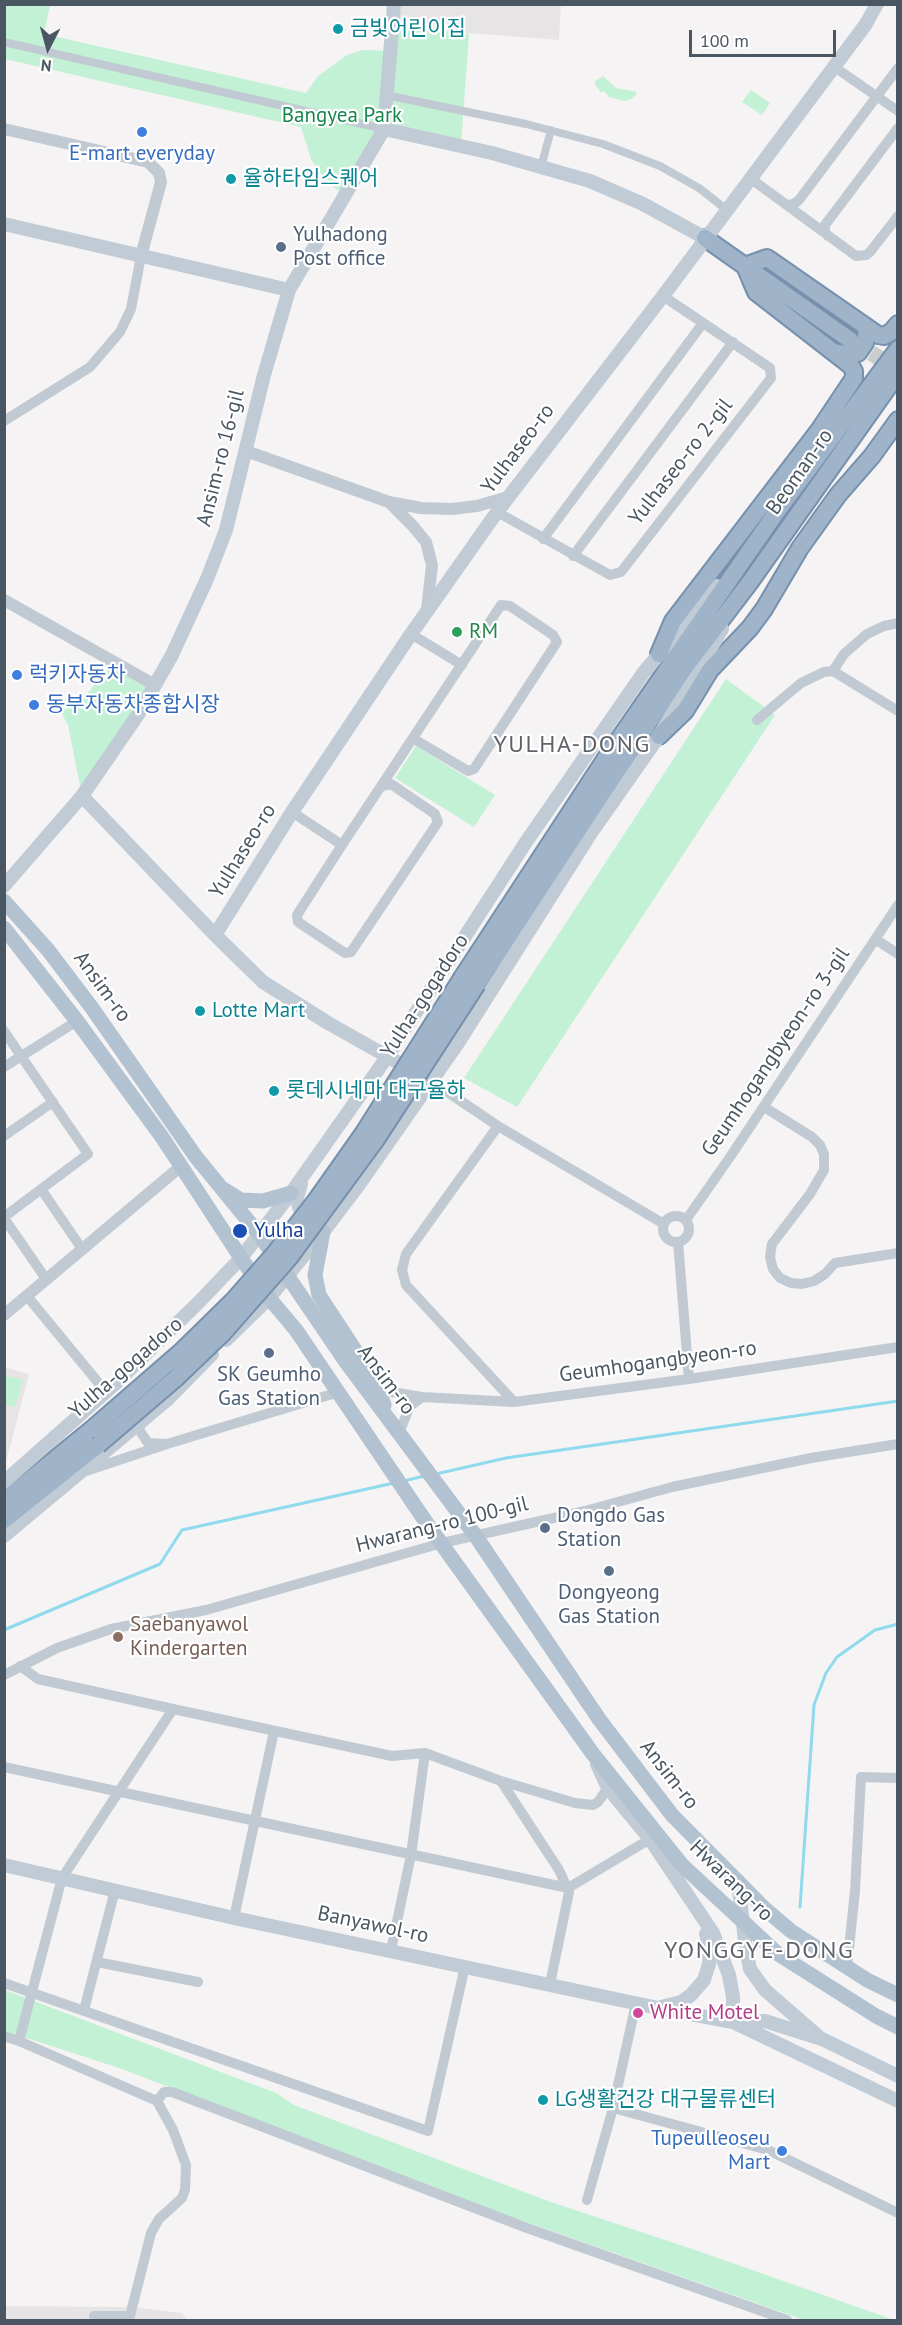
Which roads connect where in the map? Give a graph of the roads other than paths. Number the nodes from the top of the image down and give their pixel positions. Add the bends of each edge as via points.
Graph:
1 (394, 4) edge
2 (877, 4) edge
3 (4, 42) edge
4 (833, 66) junction
5 (897, 68) edge
6 (386, 95) junction
7 (877, 98) junction
8 (897, 111) edge
9 (897, 128) edge
10 (4, 129) edge
11 (384, 129) junction
12 (551, 130) junction
13 (541, 167) junction
14 (750, 178) junction
15 (787, 205) junction
16 (727, 210) junction
17 (897, 216) edge
18 (4, 224) edge
19 (828, 236) junction
20 (705, 238) junction
21 (141, 256) junction
22 (745, 266) junction
23 (289, 290) junction
24 (663, 296) junction
25 (703, 323) junction
26 (897, 324) edge
27 (867, 329) junction
28 (850, 340) tunnel mouth
29 (733, 342) junction
30 (897, 349) edge
31 (834, 352) junction
32 (897, 373) edge
33 (897, 420) edge
34 (4, 421) edge
35 (246, 451) junction
36 (508, 497) junction
37 (389, 502) junction
38 (497, 512) junction
39 (543, 539) junction
40 (754, 544) junction
41 (573, 556) junction
42 (739, 597) junction
43 (4, 600) edge
44 (428, 610) junction
45 (897, 622) edge
46 (411, 634) junction
47 (660, 654) junction
48 (462, 665) junction
49 (833, 671) junction
50 (155, 685) junction
51 (897, 711) edge
52 (757, 720) dead end
53 (659, 736) junction
54 (414, 739) junction
55 (382, 786) junction
56 (82, 796) junction
57 (292, 812) junction
58 (342, 845) junction
59 (4, 886) edge
60 (4, 901) edge
61 (897, 905) edge
62 (4, 928) edge
63 (215, 935) junction
64 (875, 939) junction
65 (897, 954) edge
66 (469, 981) junction
67 (77, 1021) junction
68 (4, 1030) edge
69 (21, 1055) junction
70 (387, 1058) junction
71 (4, 1067) edge
72 (431, 1081) junction
73 (53, 1102) junction
74 (764, 1107) junction
75 (498, 1126) junction
76 (4, 1136) edge
77 (180, 1167) junction
78 (303, 1176) junction
79 (217, 1185) junction
80 (41, 1189) junction
81 (291, 1193) junction
82 (4, 1218) edge
83 (686, 1220) junction
84 (664, 1224) junction
85 (323, 1232) junction
86 (263, 1240) junction
87 (678, 1242) junction
88 (82, 1249) junction
89 (897, 1253) edge
90 (240, 1258) junction
91 (287, 1275) junction
92 (46, 1279) junction
93 (27, 1296) junction
94 (269, 1298) junction
95 (195, 1306) junction
96 (4, 1315) edge
97 (221, 1345) junction
98 (897, 1347) edge
99 (689, 1379) junction
100 (376, 1382) junction
101 (106, 1392) junction
102 (339, 1392) junction
103 (422, 1397) junction
104 (514, 1402) junction
105 (388, 1419) junction
106 (139, 1424) junction
107 (399, 1433) junction
108 (94, 1437) junction
109 (167, 1444) junction
110 (897, 1444) edge
111 (80, 1473) junction
112 (4, 1482) edge
113 (4, 1501) edge
114 (4, 1520) edge
115 (475, 1535) junction
116 (4, 1536) edge
117 (442, 1543) junction
118 (20, 1666) junction
119 (4, 1675) edge
120 (173, 1709) junction
121 (274, 1731) junction
122 (425, 1753) junction
123 (593, 1754) junction
124 (4, 1767) edge
125 (897, 1778) edge
126 (501, 1781) junction
127 (608, 1788) junction
128 (117, 1791) junction
129 (256, 1820) junction
130 (650, 1839) junction
131 (411, 1855) junction
132 (4, 1865) edge
133 (62, 1878) junction
134 (738, 1881) junction
135 (568, 1888) junction
136 (115, 1890) junction
137 (698, 1909) junction
138 (234, 1918) junction
139 (742, 1921) junction
140 (391, 1950) junction
141 (97, 1962) junction
142 (465, 1966) junction
143 (847, 1967) junction
144 (198, 1982) dead end
145 (4, 1983) edge
146 (550, 1984) junction
147 (33, 1992) junction
148 (897, 1995) edge
149 (636, 2003) junction
150 (658, 2008) junction
151 (84, 2010) junction
152 (733, 2022) junction
153 (897, 2027) edge
154 (4, 2036) edge
155 (822, 2039) junction
156 (19, 2041) junction
157 (897, 2076) edge
158 (897, 2101) edge
159 (157, 2102) junction
160 (613, 2108) junction
161 (587, 2200) dead end
162 (897, 2213) edge
163 (94, 2316) dead end
164 (787, 2320) edge

1 - 6 main road, Ansim-ro 16-gil
2 - 4 main road, Yulhaseo-ro
3 - 11 street
4 - 7 street
4 - 14 main road, Yulhaseo-ro
5 - 7 street
6 - 11 main road, Ansim-ro 16-gil
6 - 12 street
7 - 8 street
7 - 15 street via 799,200
9 - 19 street via 825,225
10 - 21 street via 148,162 159,173 161,182
11 - 13 main road
11 - 23 main road, Ansim-ro 16-gil
12 - 13 street
12 - 16 street via 603,144 660,166 699,188
13 - 20 main road via 590,181
14 - 15 street
14 - 16 main road, Yulhaseo-ro
15 - 19 street
16 - 20 main road, Yulhaseo-ro
17 - 19 street via 866,255 856,256
18 - 21 main road
20 - 22 highway
20 - 24 main road, Yulhaseo-ro
21 - 23 main road
21 - 34 street via 131,309 120,332 90,368
22 - 27 highway via 767,258
22 - 28 highway
22 - 31 highway via 756,292
23 - 35 main road, Ansim-ro 16-gil
24 - 25 street, Yulhaseo-ro 2-gil
24 - 36 main road, Yulhaseo-ro
25 - 29 street, Yulhaseo-ro 2-gil
25 - 39 street
26 - 27 highway via 884,336
27 - 31 highway via 865,343 858,352
29 - 41 street, Yulhaseo-ro 2-gil
29 - 41 street, Yulhaseo-ro 2-gil via 770,368 771,378 621,572 610,575
30 - 40 highway, Beoman-ro
31 - 47 highway via 854,371 851,383 673,621
32 - 42 highway, Beoman-ro
33 - 53 highway via 800,548 750,628 710,670 685,711
35 - 37 street
35 - 50 main road, Ansim-ro 16-gil via 226,530 202,590
36 - 37 street via 452,509
36 - 38 main road, Yulhaseo-ro
37 - 44 street via 426,542 432,565
38 - 39 street, Yulhaseo-ro 2-gil
38 - 44 main road, Yulhaseo-ro
39 - 41 street, Yulhaseo-ro 2-gil
40 - 47 main road
40 - 66 highway, Yulha-gogadoro via 609,752
42 - 53 main road
42 - 66 highway, Yulha-gogadoro via 683,670
43 - 50 street
44 - 46 main road, Yulhaseo-ro
45 - 49 street via 867,634 844,654
46 - 48 street
46 - 57 main road, Yulhaseo-ro
47 - 70 main road via 526,842
48 - 54 street
48 - 54 street via 501,605 510,606 554,635 557,642 474,769 468,771
49 - 51 street
49 - 52 street via 801,683
50 - 56 main road, Ansim-ro 16-gil
53 - 72 main road via 591,833
54 - 55 street
55 - 58 street
55 - 58 street via 391,784 435,814 438,822 351,951 345,953 298,922 297,915
56 - 59 main road, Ansim-ro 16-gil
56 - 63 main road, Yulhaseo-ro
57 - 58 street
57 - 63 main road, Yulhaseo-ro
60 - 79 main road, Ansim-ro via 61,966
61 - 64 street, Geumhogangbyeon-ro 3-gil
62 - 67 main road, Ansim-ro
63 - 70 main road, Yulhaseo-ro via 263,982
64 - 65 street
64 - 74 street, Geumhogangbyeon-ro 3-gil
66 - 108 highway, Yulha-gogadoro, bridge via 377,1138 290,1258 223,1333 175,1379
67 - 69 street
67 - 77 main road, Ansim-ro
68 - 69 street
69 - 71 street
69 - 73 street
70 - 72 main road, Yulhaseo-ro
70 - 78 main road
72 - 75 street
72 - 85 main road
73 - 76 street
73 - 80 street via 88,1154
74 - 83 street, Geumhogangbyeon-ro 3-gil
74 - 89 street via 812,1137 824,1154 824,1170 772,1244 773,1269 780,1278 802,1284 825,1274 835,1263
75 - 84 street
75 - 104 street via 406,1254 402,1270 406,1285
77 - 88 street
77 - 90 main road, Ansim-ro
78 - 81 main road
78 - 85 main road via 297,1198 299,1207 306,1221
79 - 81 main road via 241,1200 263,1201
79 - 86 main road, Ansim-ro
80 - 82 street
80 - 88 street
81 - 86 main road
82 - 92 street
83 - 84 street via 674,1216
83 - 87 street via 688,1235
84 - 87 street via 666,1237
85 - 91 main road
85 - 100 main road via 315,1275 319,1295
86 - 90 main road
86 - 91 main road, Ansim-ro
87 - 99 street
88 - 92 street
90 - 94 main road, Ansim-ro
90 - 95 main road
91 - 94 main road
91 - 105 main road, Ansim-ro
92 - 93 street
93 - 96 street
93 - 101 street
94 - 97 main road
94 - 102 main road, Ansim-ro
95 - 97 main road via 223,1325
95 - 101 main road
97 - 106 main road
98 - 99 street, Geumhogangbyeon-ro
99 - 104 street, Geumhogangbyeon-ro
100 - 103 street, Geumhogangbyeon-ro via 392,1392
100 - 105 main road
101 - 112 main road
102 - 109 street
102 - 117 main road, Ansim-ro
103 - 104 street, Geumhogangbyeon-ro
103 - 107 street via 410,1406
105 - 107 main road, Ansim-ro
106 - 109 street via 148,1443
106 - 111 main road
107 - 115 main road, Ansim-ro
108 - 113 highway, Yulha-gogadoro
108 - 114 highway, Yulha-gogadoro
109 - 111 street
110 - 115 street, Hwarang-ro 100-gil via 672,1487
111 - 116 main road
115 - 117 street, Hwarang-ro 100-gil
115 - 134 main road, Ansim-ro via 652,1791
117 - 118 street, Hwarang-ro 100-gil via 206,1610 111,1629
117 - 123 main road, Ansim-ro
118 - 119 street, Hwarang-ro 100-gil
118 - 120 street via 38,1678
120 - 121 street
120 - 128 street
121 - 122 street via 392,1756
121 - 129 street
122 - 126 street
122 - 131 street
123 - 127 main road
123 - 139 main road, Hwarang-ro via 682,1866
124 - 128 street
125 - 143 street via 861,1777
126 - 127 street via 586,1805 598,1802
126 - 135 street
127 - 130 main road
128 - 129 street
128 - 133 street
129 - 131 street
129 - 138 street
130 - 135 street
130 - 137 main road
131 - 135 street
131 - 140 street
132 - 133 main road, Banyawol-ro
133 - 136 main road, Banyawol-ro
133 - 147 street
134 - 139 main road
134 - 143 main road, Hwarang-ro via 791,1930
135 - 146 street
136 - 138 main road, Banyawol-ro
136 - 141 street
137 - 150 main road via 710,1948 704,1980 681,2002
137 - 152 main road via 713,1933 729,1975
138 - 140 main road, Banyawol-ro
139 - 153 main road, Hwarang-ro via 778,1954
139 - 155 main road via 750,1969 765,1990
140 - 142 main road, Banyawol-ro
141 - 144 street
141 - 151 street
142 - 146 main road, Banyawol-ro
142 - 151 street via 428,2132
143 - 148 main road, Hwarang-ro
145 - 147 street
146 - 149 main road, Banyawol-ro
147 - 151 street
147 - 156 street
149 - 150 main road, Banyawol-ro
149 - 160 street
150 - 152 main road, Banyawol-ro
152 - 155 main road via 765,2021
152 - 158 main road
154 - 156 street
155 - 157 main road
156 - 159 street
159 - 163 street via 186,2165 185,2190 152,2233 130,2316
159 - 164 street via 164,2092 172,2092 527,2228
160 - 161 street
160 - 162 street via 768,2150

